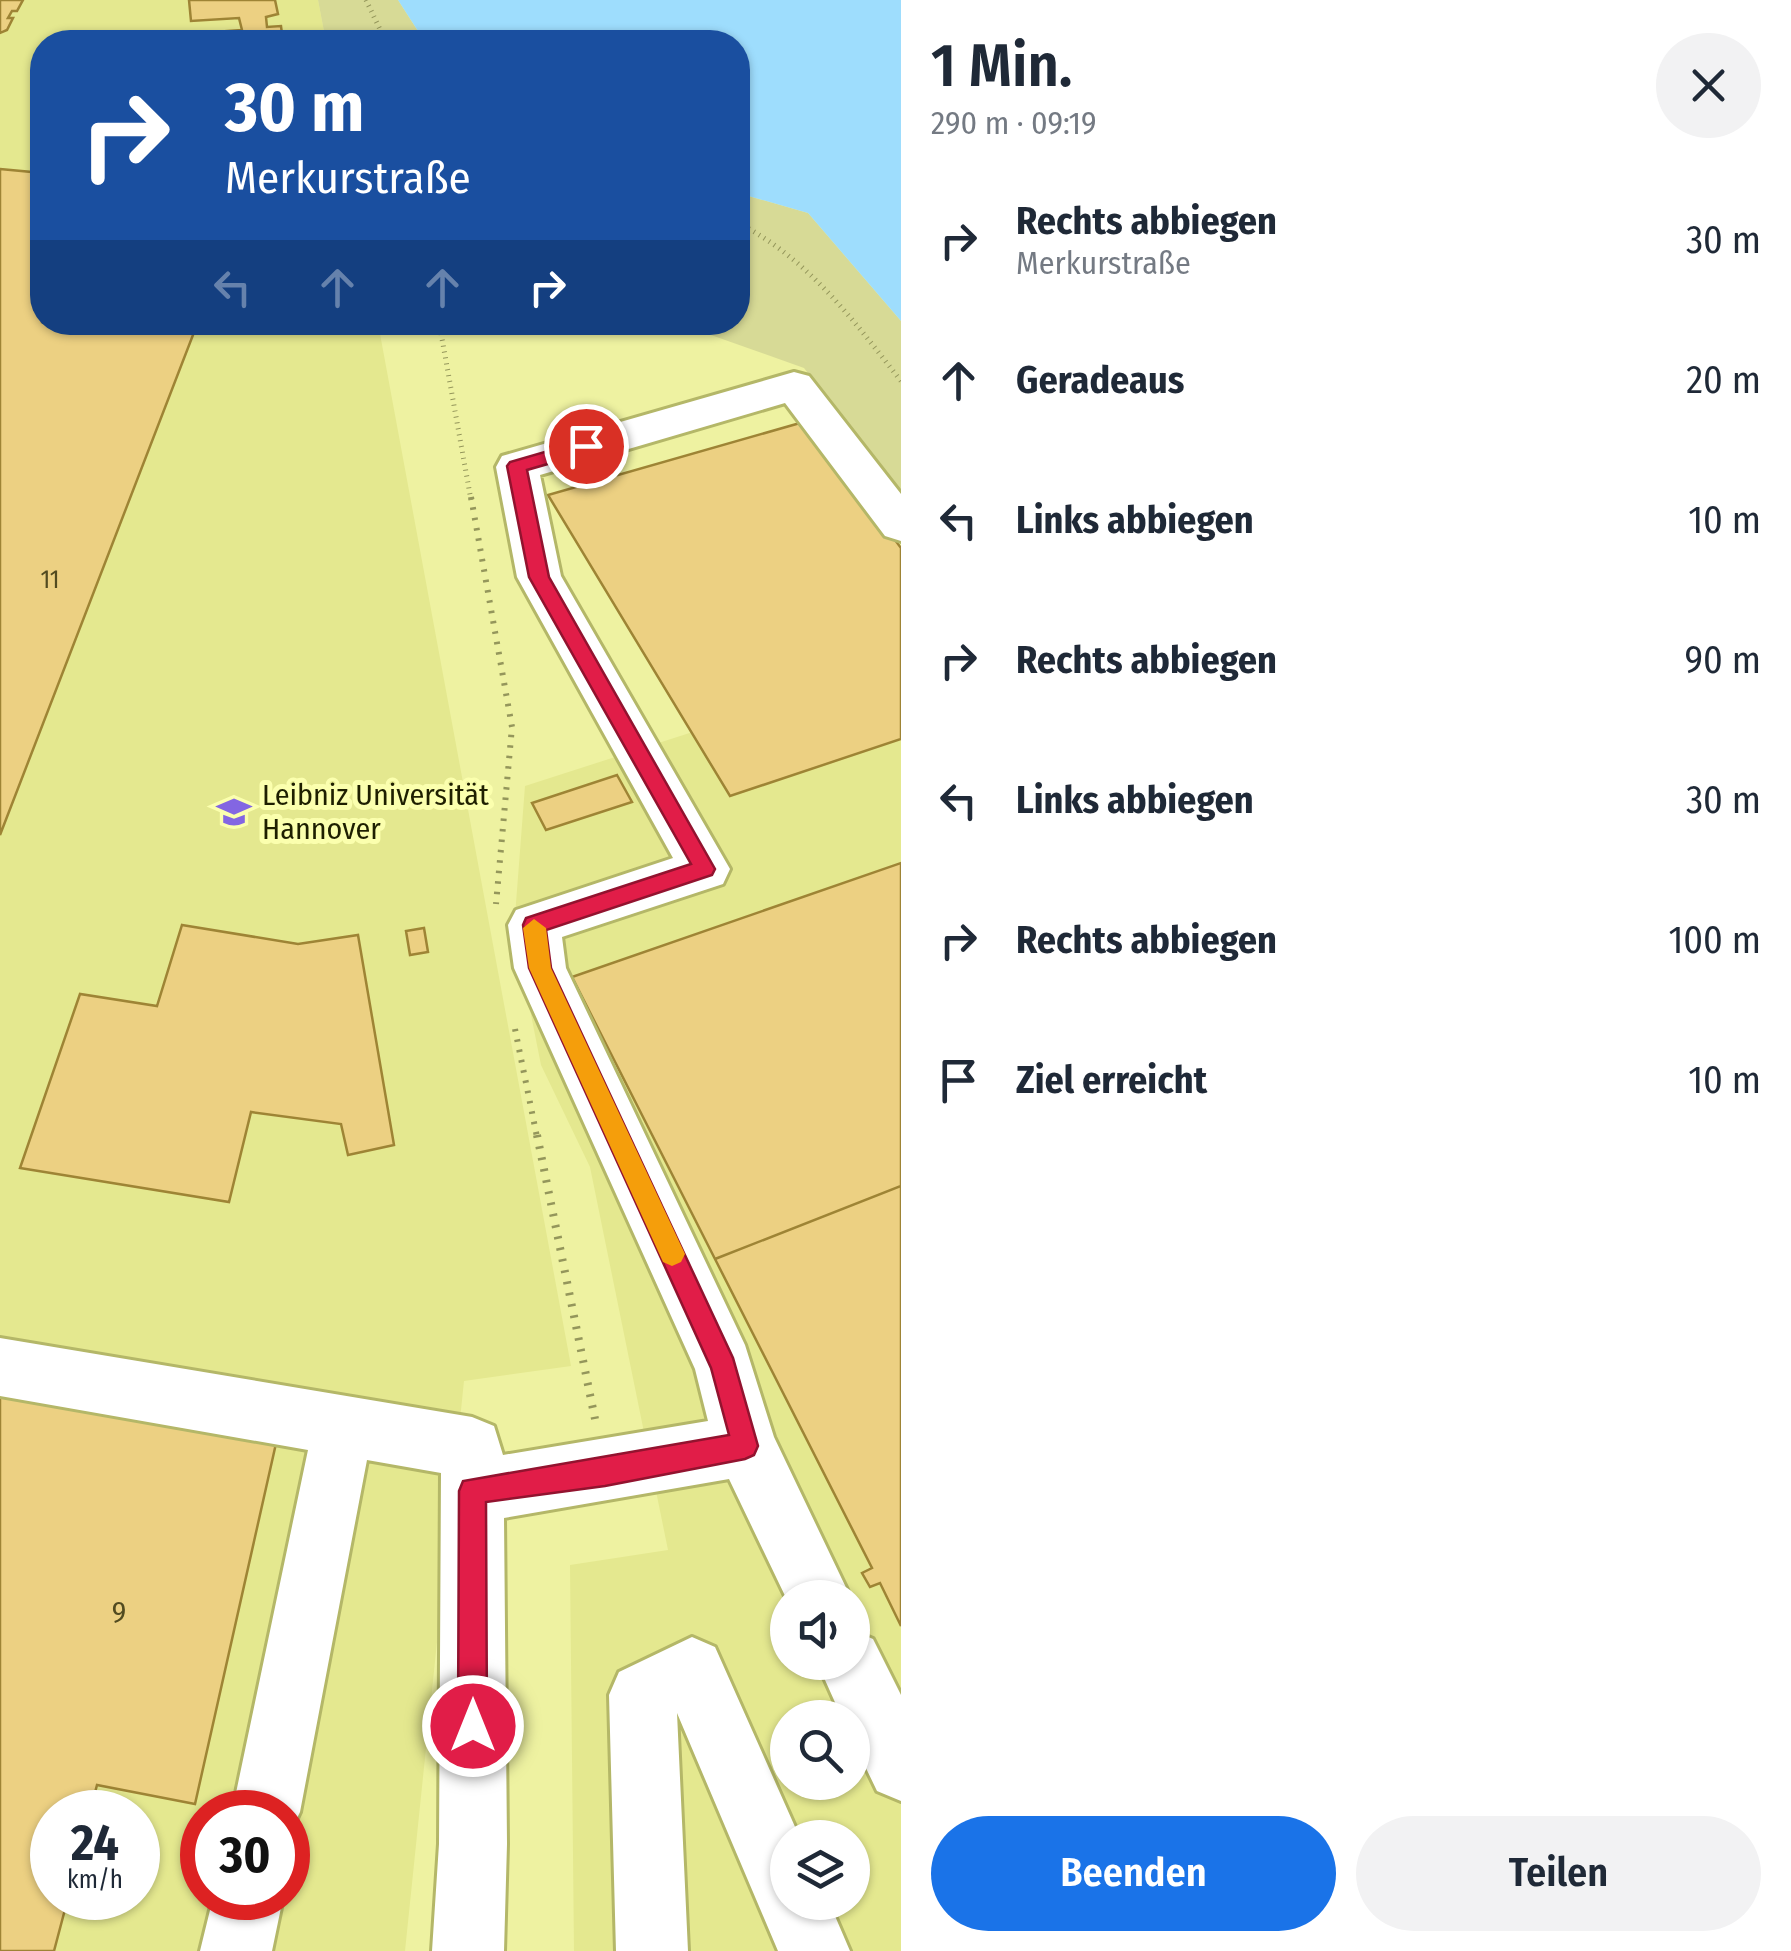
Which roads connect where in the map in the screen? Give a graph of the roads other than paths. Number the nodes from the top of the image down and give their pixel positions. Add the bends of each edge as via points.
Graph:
1 (901, 525) edge
2 (0, 1367) edge
3 (343, 1428) junction
4 (745, 1446) junction
5 (472, 1470) junction
6 (810, 1580) edge
7 (859, 1680) edge
8 (901, 1767) edge
9 (270, 1790) edge
10 (770, 1849) edge
11 (243, 1920) edge
12 (801, 1920) edge
13 (236, 1951) edge
14 (468, 1951) edge
15 (652, 1951) edge
16 (814, 1951) edge

1 - 4 street via 794,386 517,466 539,577 704,869 534,925 540,968 724,1366
2 - 3 street
3 - 5 street
3 - 9 street
4 - 5 street via 650,1464
4 - 6 street
5 - 14 street
7 - 8 street
10 - 15 street via 692,1670 642,1695
11 - 13 street
12 - 16 street

